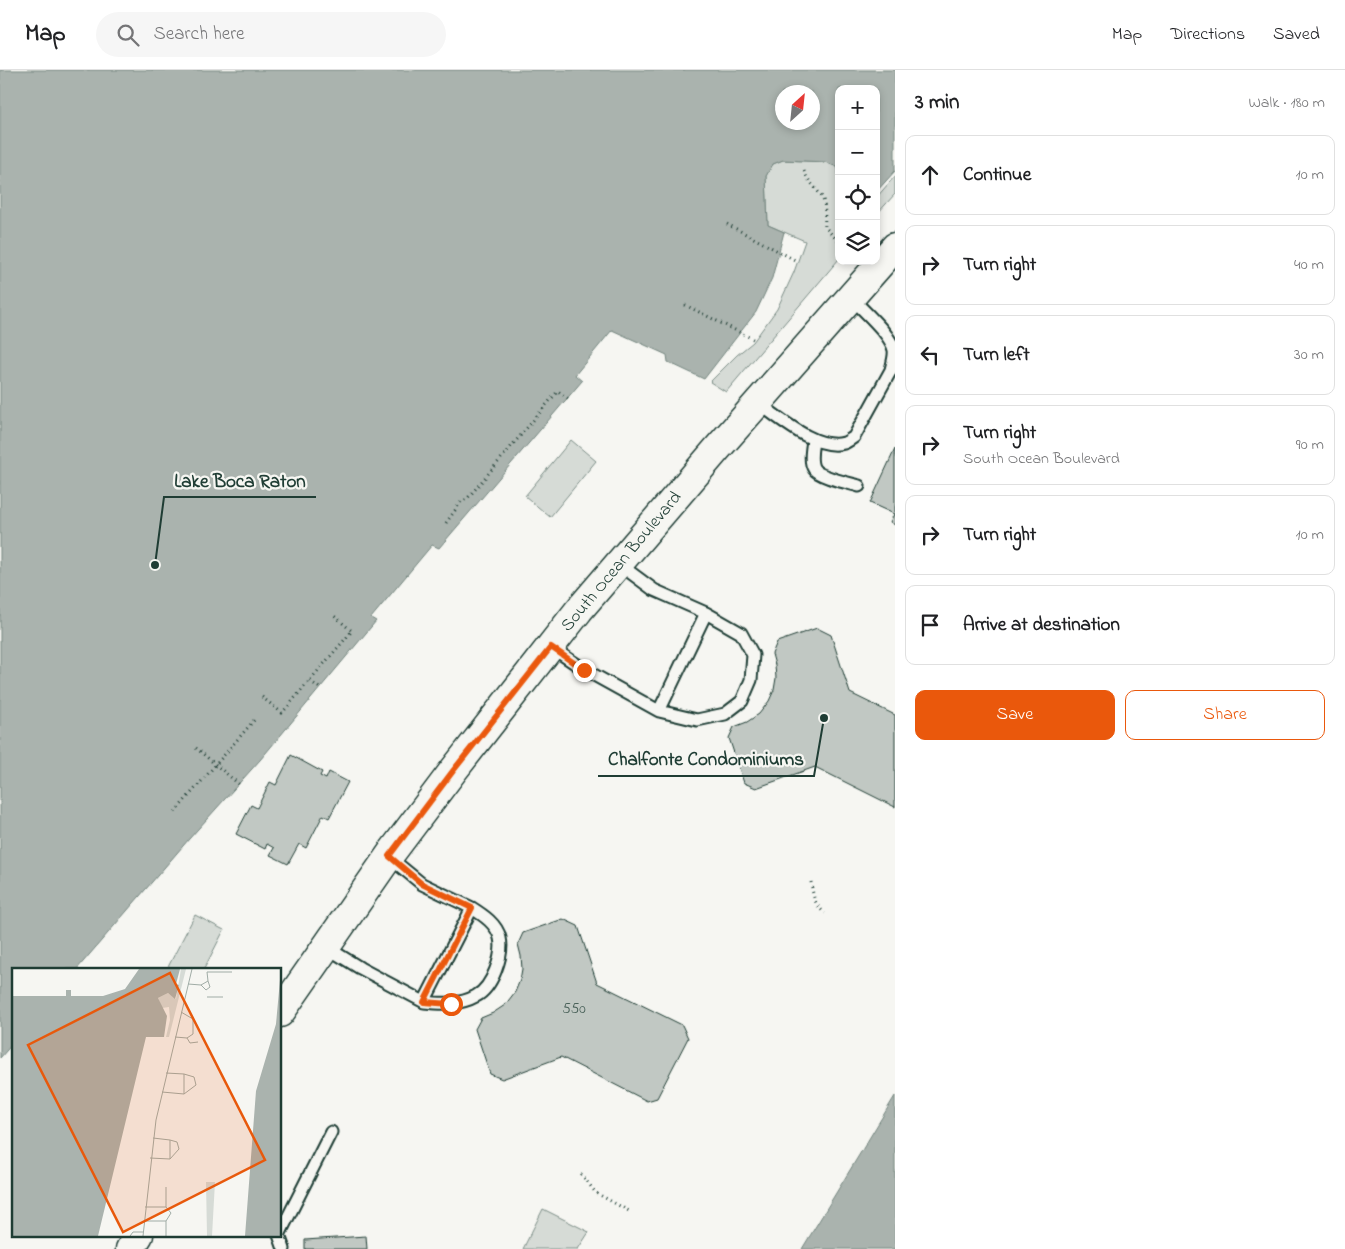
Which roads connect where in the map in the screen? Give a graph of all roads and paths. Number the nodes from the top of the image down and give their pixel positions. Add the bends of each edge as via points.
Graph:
1 (804, 171) dead end
2 (727, 224) dead end
3 (835, 238) edge
4 (895, 247) edge
5 (794, 260) dead end
6 (851, 297) junction
7 (685, 305) dead end
8 (755, 340) dead end
9 (570, 400) dead end
10 (758, 403) junction
11 (813, 440) junction
12 (859, 486) dead end
13 (446, 524) dead end
14 (619, 564) junction
15 (706, 613) junction
16 (334, 615) dead end
17 (551, 647) junction
18 (310, 681) junction
19 (321, 689) dead end
20 (262, 697) dead end
21 (659, 711) junction
22 (256, 718) dead end
23 (196, 748) dead end
24 (216, 764) junction
25 (240, 786) dead end
26 (175, 812) dead end
27 (389, 856) junction
28 (811, 882) dead end
29 (472, 908) junction
30 (825, 913) dead end
31 (326, 947) junction
32 (424, 1002) junction
33 (281, 1012) edge
34 (331, 1132) dead end
35 (581, 1174) dead end
36 (629, 1211) dead end
37 (281, 1232) edge
38 (281, 1236) edge
39 (284, 1249) edge

1 - 3 path via 821,195 825,204 825,227
2 - 5 path
4 - 6 main road, South Ocean Boulevard
6 - 10 main road, South Ocean Boulevard
6 - 11 lane via 886,335 894,350 894,358 854,437 845,443 828,444
7 - 8 path
9 - 13 path via 558,391 461,502
10 - 11 lane
10 - 14 main road, South Ocean Boulevard
11 - 12 lane via 813,468 819,474
14 - 15 lane via 654,590
14 - 17 main road, South Ocean Boulevard
15 - 21 lane
15 - 21 lane via 741,633 753,655 751,680 742,700 725,714 697,720
16 - 18 path via 352,631
17 - 21 lane via 584,670
17 - 27 main road, South Ocean Boulevard
18 - 19 path
18 - 20 path via 282,713
22 - 24 path
23 - 24 path
24 - 25 path
24 - 26 path
27 - 29 lane via 422,884
27 - 31 main road, South Ocean Boulevard
28 - 30 path via 814,902
29 - 32 lane
29 - 32 lane via 488,918 500,937 500,958 492,978 478,996 451,1004
31 - 32 lane
31 - 33 main road, South Ocean Boulevard
34 - 37 lane
35 - 36 path via 596,1193
38 - 39 lane

